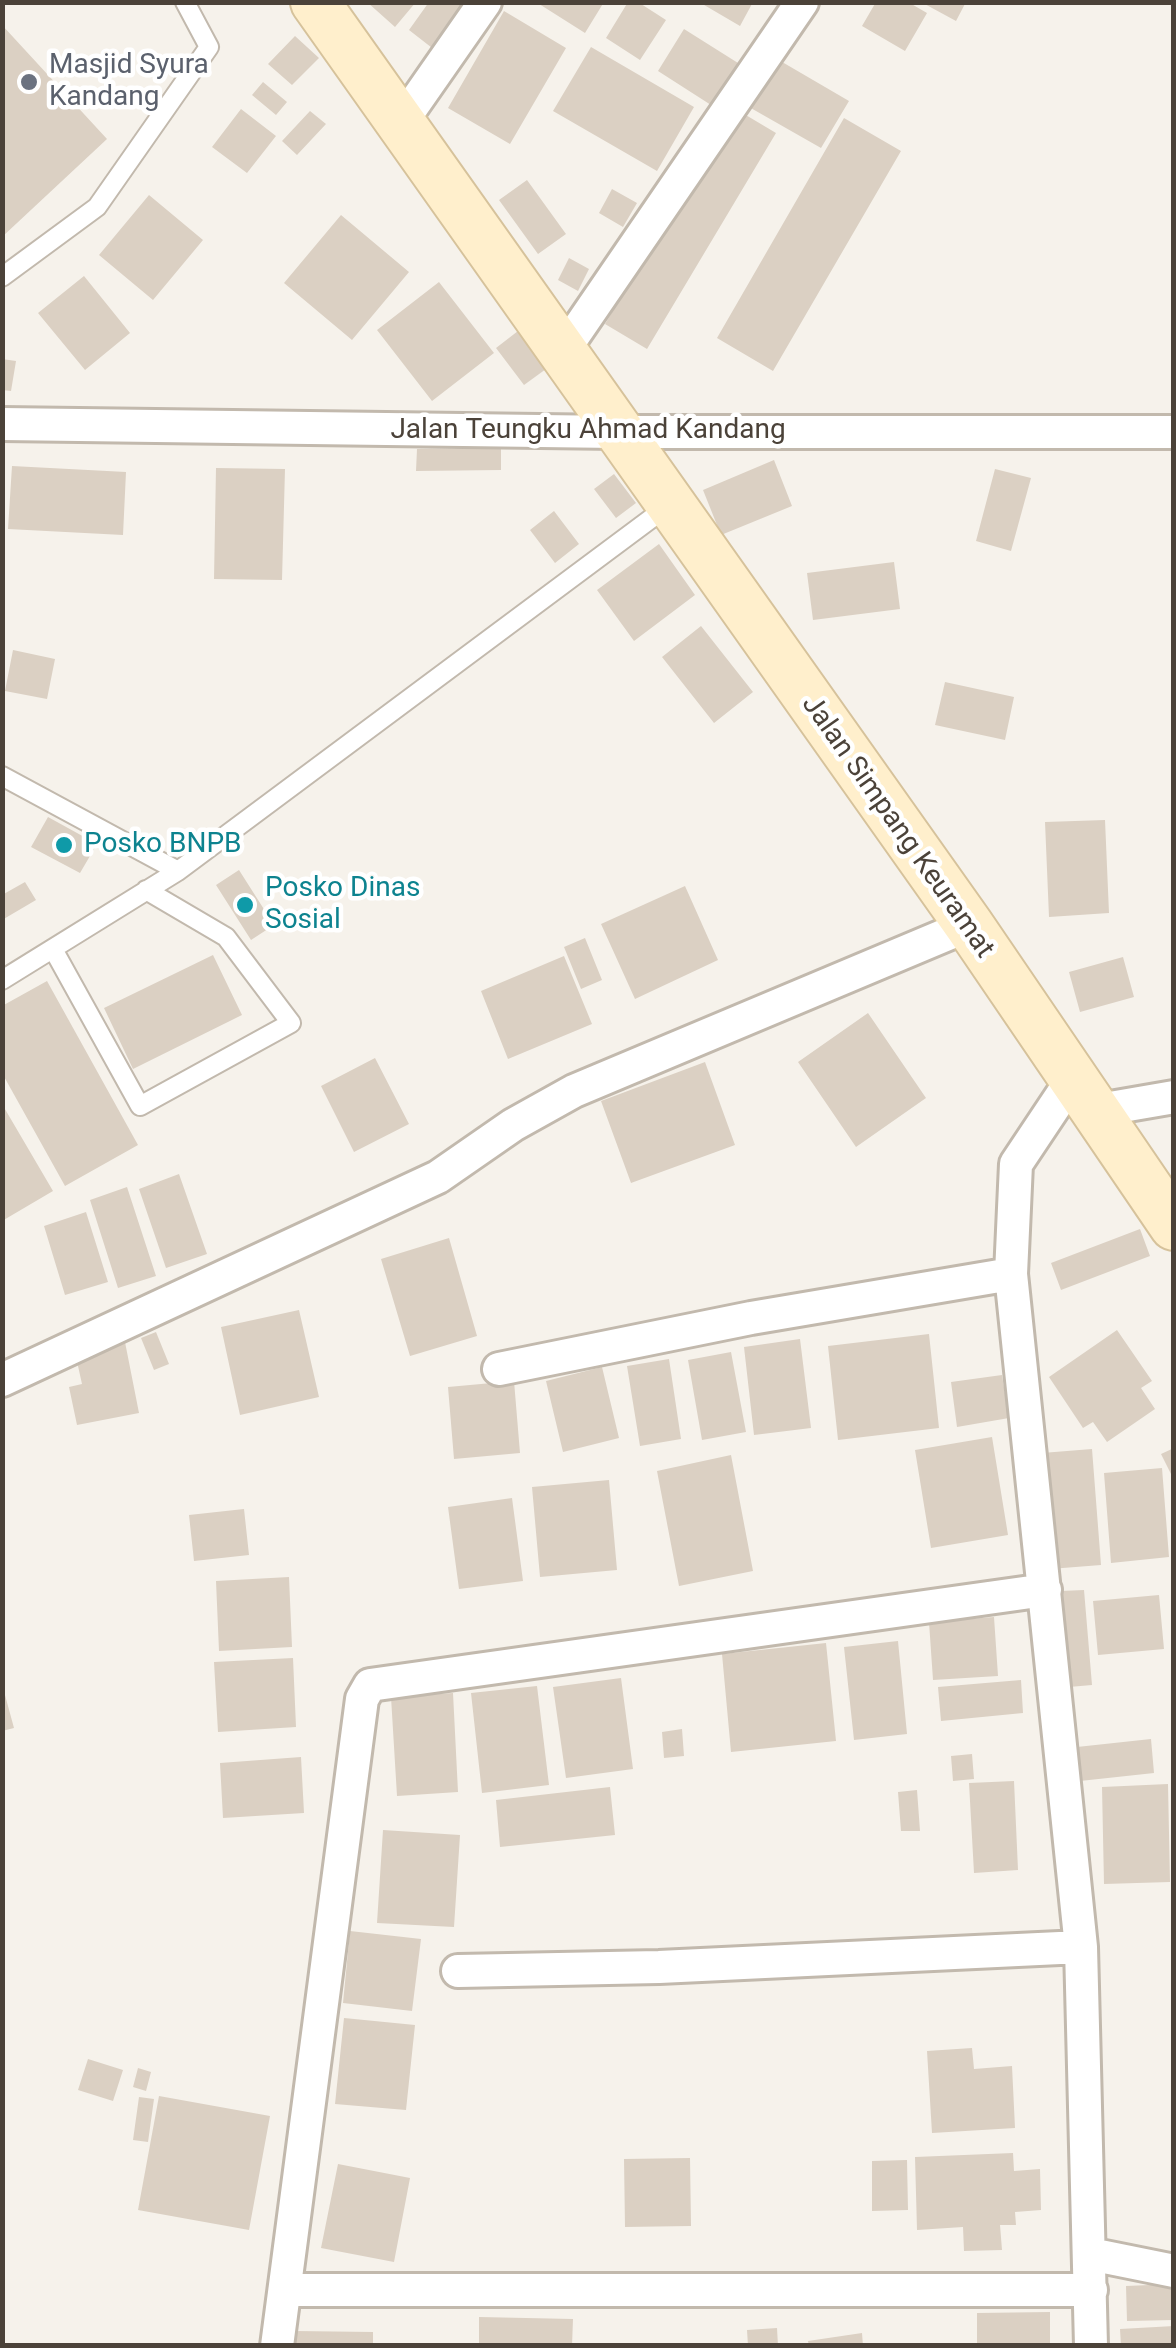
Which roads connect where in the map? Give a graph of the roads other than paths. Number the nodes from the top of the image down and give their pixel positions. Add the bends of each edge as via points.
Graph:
1 (185, 2) edge
2 (314, 2) edge
3 (485, 2) edge
4 (802, 2) edge
5 (400, 124) junction
6 (2, 277) edge
7 (561, 354) junction
8 (2, 424) edge
9 (617, 432) junction
10 (1174, 432) edge
11 (668, 506) junction
12 (2, 776) edge
13 (178, 871) junction
14 (146, 890) junction
15 (969, 925) junction
16 (52, 950) junction
17 (2, 980) edge
18 (1082, 1096) junction
19 (1174, 1097) edge
20 (1174, 1226) edge
21 (1012, 1274) junction
22 (499, 1369) dead end
23 (2, 1380) edge
24 (1046, 1590) junction
25 (1081, 1947) junction
26 (458, 1971) dead end
27 (1090, 2254) junction
28 (1174, 2270) edge
29 (286, 2290) junction
30 (1091, 2290) junction
31 (276, 2346) edge
32 (1091, 2346) edge

1 - 6 lane via 209,47 97,208
2 - 5 main road, Jalan Simpang Keuramat
3 - 5 street
4 - 7 street
5 - 7 main road, Jalan Simpang Keuramat
7 - 9 main road, Jalan Simpang Keuramat
8 - 9 street, Jalan Teungku Ahmad Kandang
9 - 10 street, Jalan Teungku Ahmad Kandang
9 - 11 main road, Jalan Simpang Keuramat
11 - 13 lane
11 - 15 main road, Jalan Simpang Keuramat
12 - 13 lane
13 - 14 lane
14 - 16 lane
14 - 16 lane via 226,937 291,1023 140,1106
15 - 18 main road, Jalan Simpang Keuramat
15 - 23 street via 574,1091 438,1178
16 - 17 lane
18 - 19 street
18 - 20 main road, Jalan Simpang Keuramat
18 - 21 street via 1016,1164
21 - 22 street
21 - 24 street
24 - 25 street
24 - 29 street via 370,1684 304,2118
25 - 26 street
25 - 27 street
27 - 28 street
27 - 30 street
29 - 30 street
29 - 31 street
30 - 32 street

